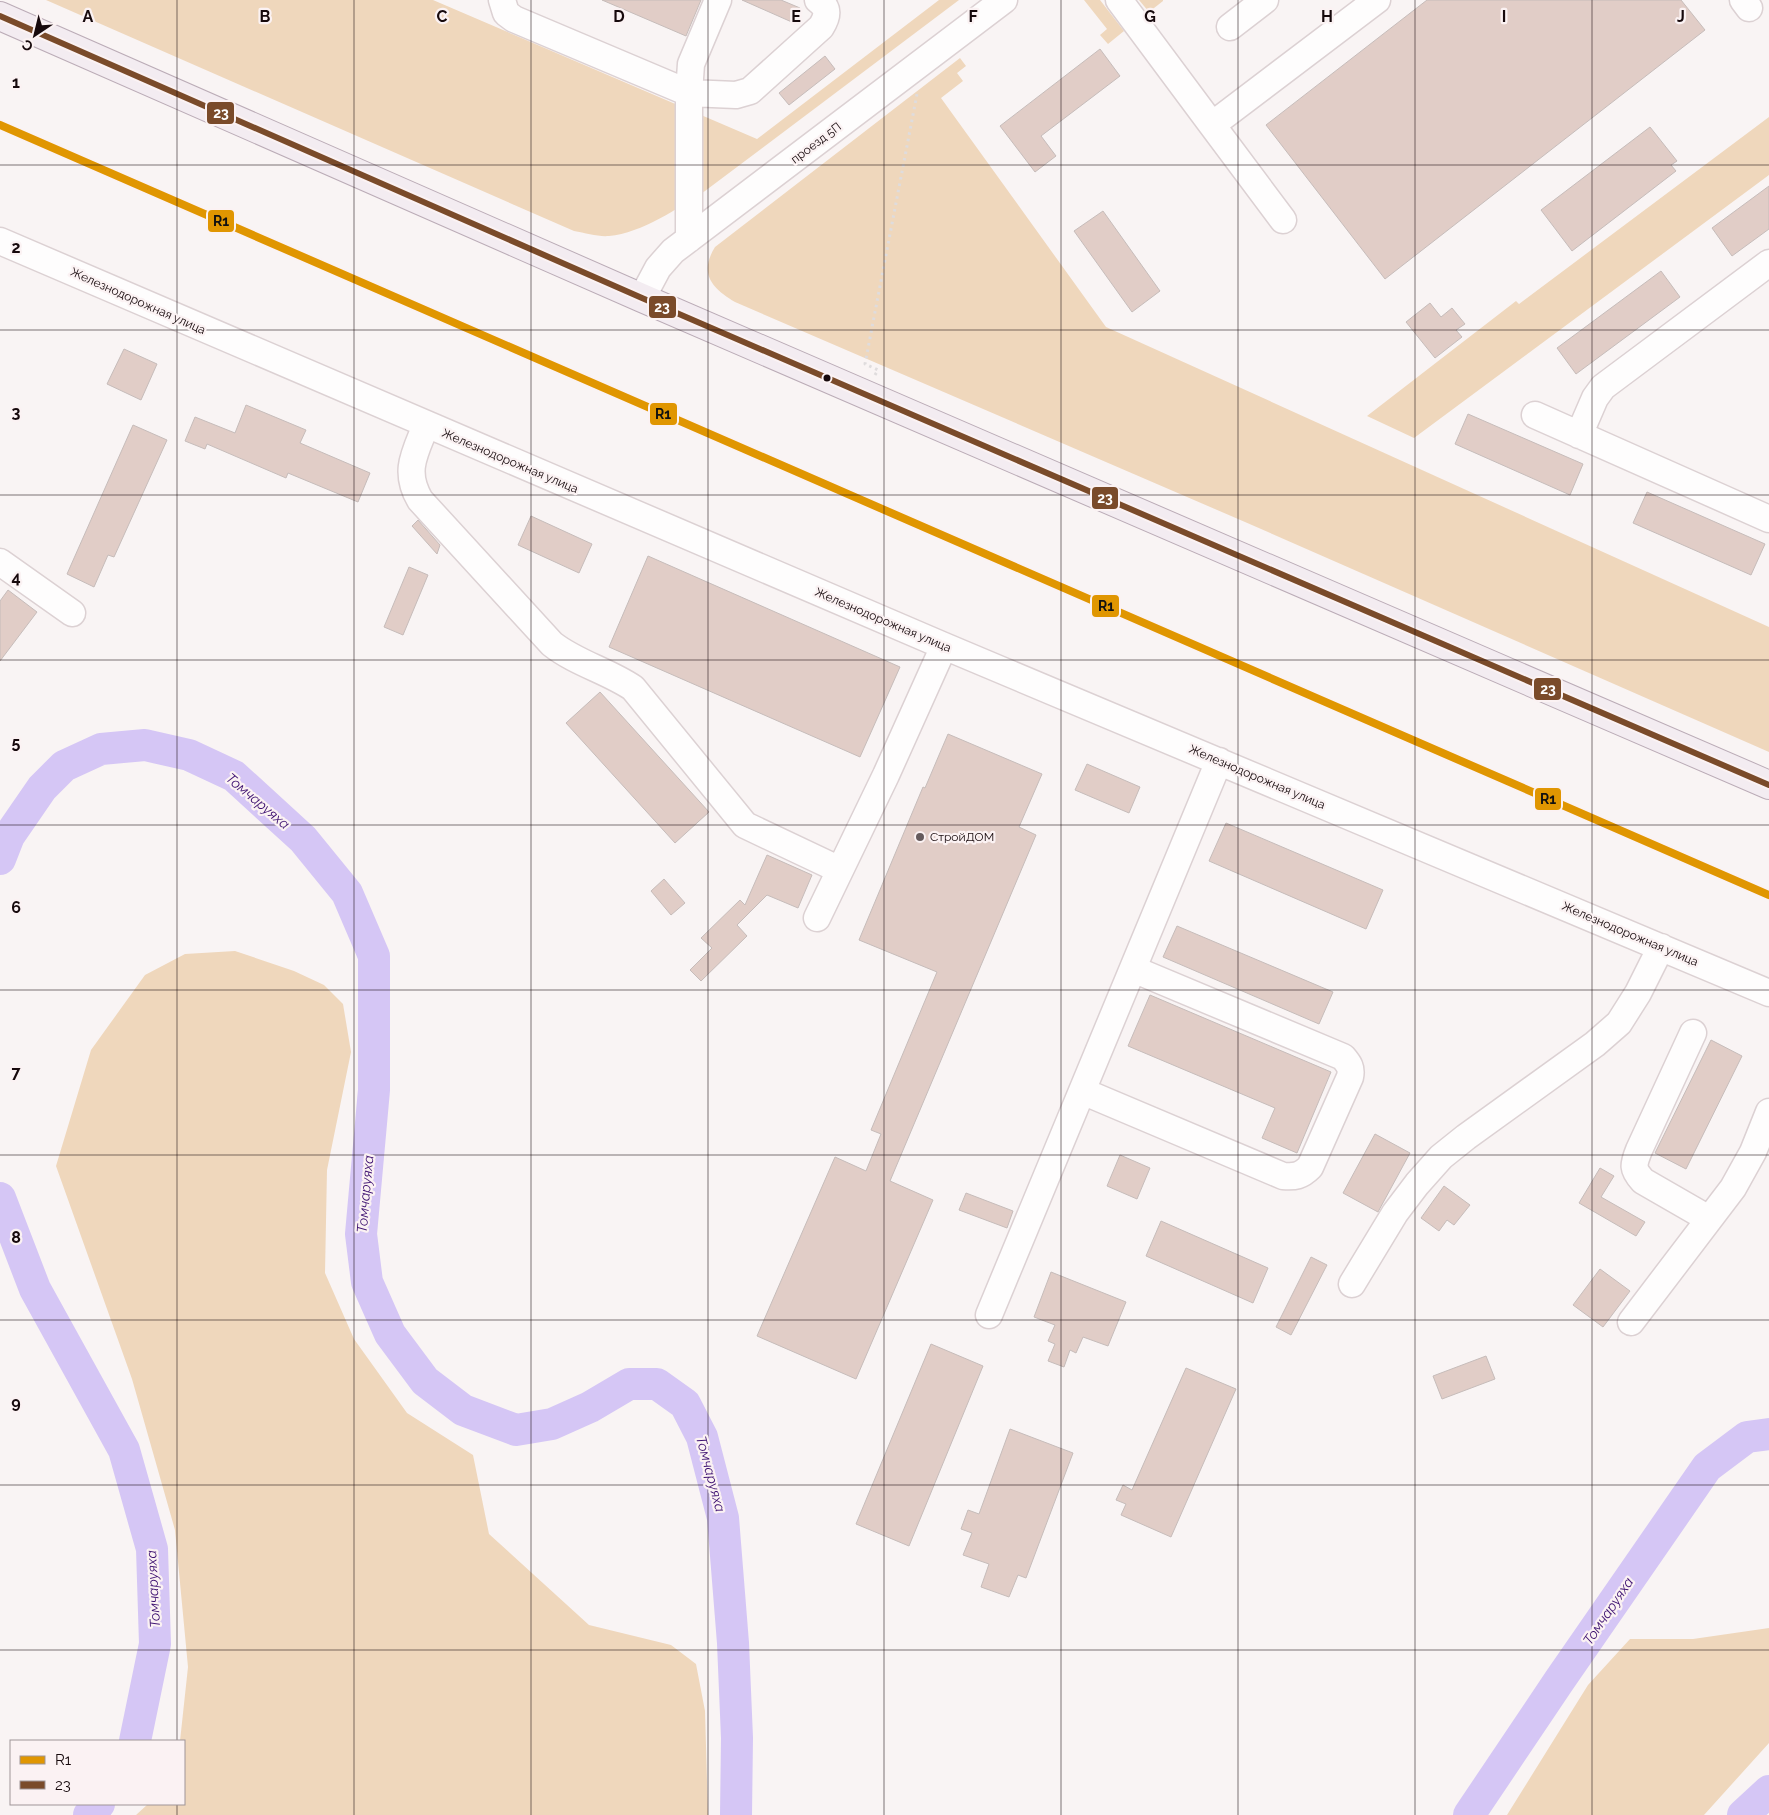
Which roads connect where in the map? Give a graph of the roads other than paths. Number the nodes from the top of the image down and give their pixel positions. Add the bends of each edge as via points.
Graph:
1 (502, 0) edge
2 (718, 0) edge
3 (818, 0) edge
4 (1004, 0) edge
5 (1119, 0) edge
6 (1265, 0) edge
7 (1377, 0) edge
8 (0, 16) edge
9 (1230, 27) dead end
10 (689, 93) junction
11 (1212, 125) junction
12 (1283, 220) dead end
13 (689, 239) junction
14 (0, 241) edge
15 (1769, 262) edge
16 (642, 298) junction
17 (1535, 415) dead end
18 (426, 425) junction
19 (1579, 434) junction
20 (1769, 519) edge
21 (0, 562) edge
22 (72, 613) dead end
23 (944, 646) junction
24 (1219, 761) junction
25 (1769, 786) edge
26 (840, 870) junction
27 (817, 918) dead end
28 (1661, 947) junction
29 (1133, 969) junction
30 (1769, 992) edge
31 (1694, 1034) dead end
32 (1082, 1090) junction
33 (1769, 1112) edge
34 (1709, 1219) junction
35 (1352, 1284) dead end
36 (989, 1315) dead end
37 (1630, 1322) dead end

1 - 10 street via 506,13 514,19
2 - 10 street via 691,64
3 - 10 street via 827,12 821,27 750,91 736,95
4 - 13 street, проезд 5П
5 - 11 street
6 - 9 street
7 - 11 street
8 - 16 main road
10 - 13 street
11 - 12 street
13 - 16 street, проезд 5П via 658,268
14 - 18 street, Железнодорожная улица
15 - 19 street via 1603,387
16 - 25 main road
17 - 19 street
18 - 23 street, Железнодорожная улица
18 - 26 street via 410,467 413,489 552,644 564,654 633,688 745,825
19 - 20 street
21 - 22 street
23 - 24 street, Железнодорожная улица
23 - 26 street
24 - 28 street, Железнодорожная улица
24 - 29 street
26 - 27 street
28 - 30 street, Железнодорожная улица
28 - 35 street via 1638,993 1618,1023 1595,1044 1466,1137 1417,1184 1395,1212
29 - 32 street
29 - 32 street via 1343,1057 1349,1064 1350,1077 1310,1167 1294,1177 1283,1176
31 - 34 street via 1634,1162 1635,1172 1643,1181
32 - 36 street
33 - 34 street via 1744,1169
34 - 37 street

